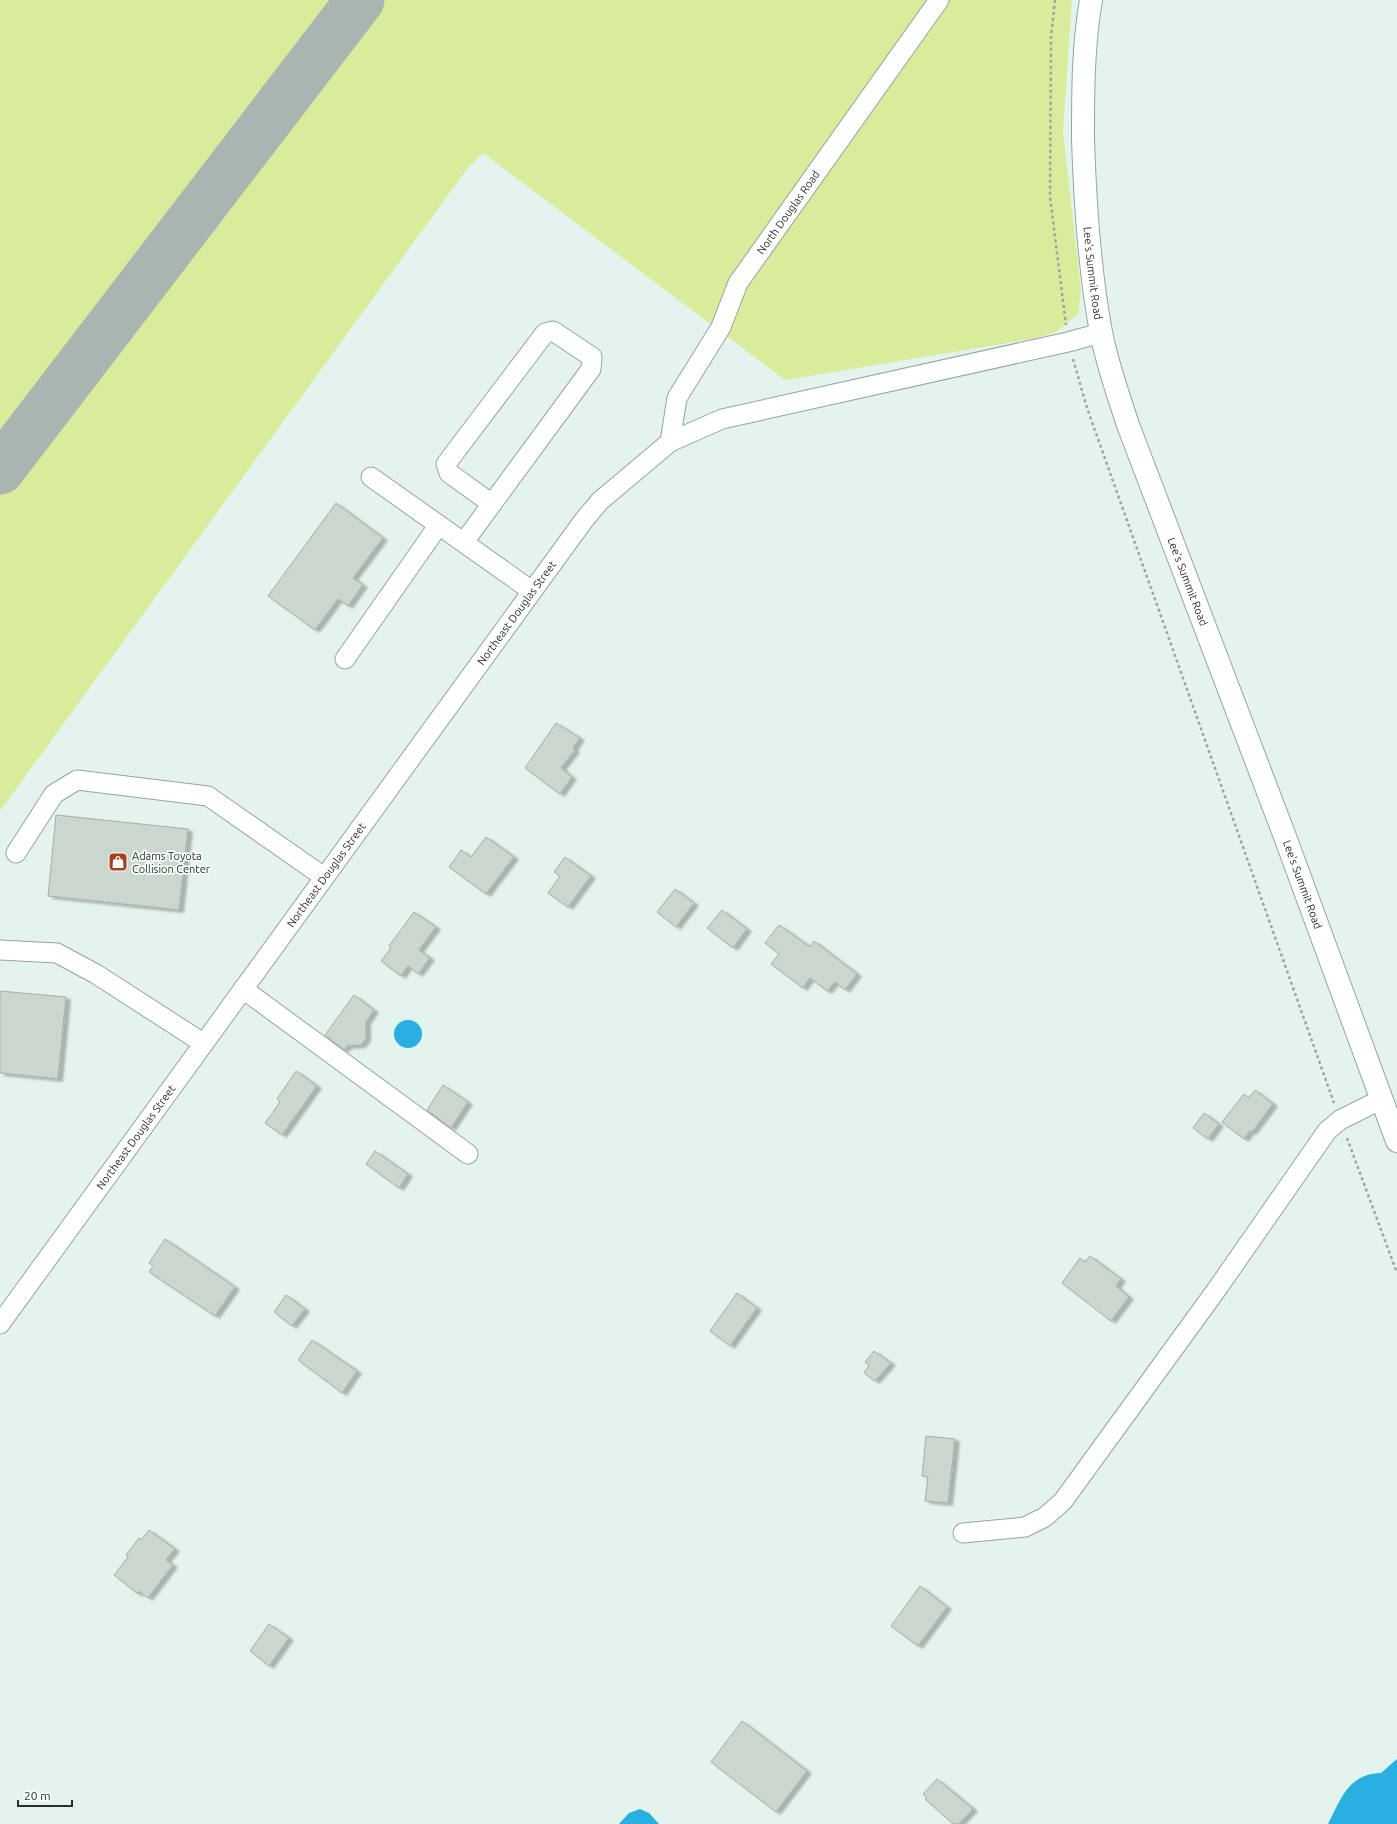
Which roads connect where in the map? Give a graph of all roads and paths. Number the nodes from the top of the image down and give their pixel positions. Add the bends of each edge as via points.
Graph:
1 (939, 0) edge
2 (1055, 0) edge
3 (1091, 0) edge
4 (1101, 333) junction
5 (1068, 342) junction
6 (670, 442) junction
7 (371, 477) dead end
8 (492, 504) junction
9 (438, 526) junction
10 (464, 542) junction
11 (532, 591) junction
12 (345, 660) dead end
13 (16, 853) dead end
14 (324, 877) junction
15 (0, 950) edge
16 (243, 989) junction
17 (204, 1043) junction
18 (1382, 1099) junction
19 (1340, 1120) junction
20 (1397, 1141) edge
21 (468, 1154) dead end
22 (1397, 1273) edge
23 (0, 1324) edge
24 (963, 1533) dead end

1 - 6 street, North Douglas Road via 738,283 720,327 677,398
2 - 5 path via 1051,37 1050,197
3 - 4 main road, Lee's Summit Road via 1082,79 1084,165 1088,246
4 - 5 street, Northeast Douglas Street
4 - 18 main road, Lee's Summit Road via 1128,425
5 - 6 street, Northeast Douglas Street via 722,419
5 - 19 path via 1087,408
6 - 11 street, Northeast Douglas Street via 600,501
7 - 9 street
8 - 8 street via 591,369 592,357 553,331 544,333 446,464 449,473
8 - 10 street
9 - 10 street
9 - 12 street
10 - 11 street
11 - 14 street, Northeast Douglas Street
13 - 14 street via 54,794 77,780 208,796
14 - 16 street, Northeast Douglas Street
15 - 17 street via 57,953 96,974
16 - 17 street, Northeast Douglas Street
16 - 21 street
17 - 23 street, Northeast Douglas Street
18 - 19 street
18 - 20 main road, Lee's Summit Road
19 - 22 path
19 - 24 street via 1327,1131 1217,1289 1063,1501 1045,1517 1025,1528

